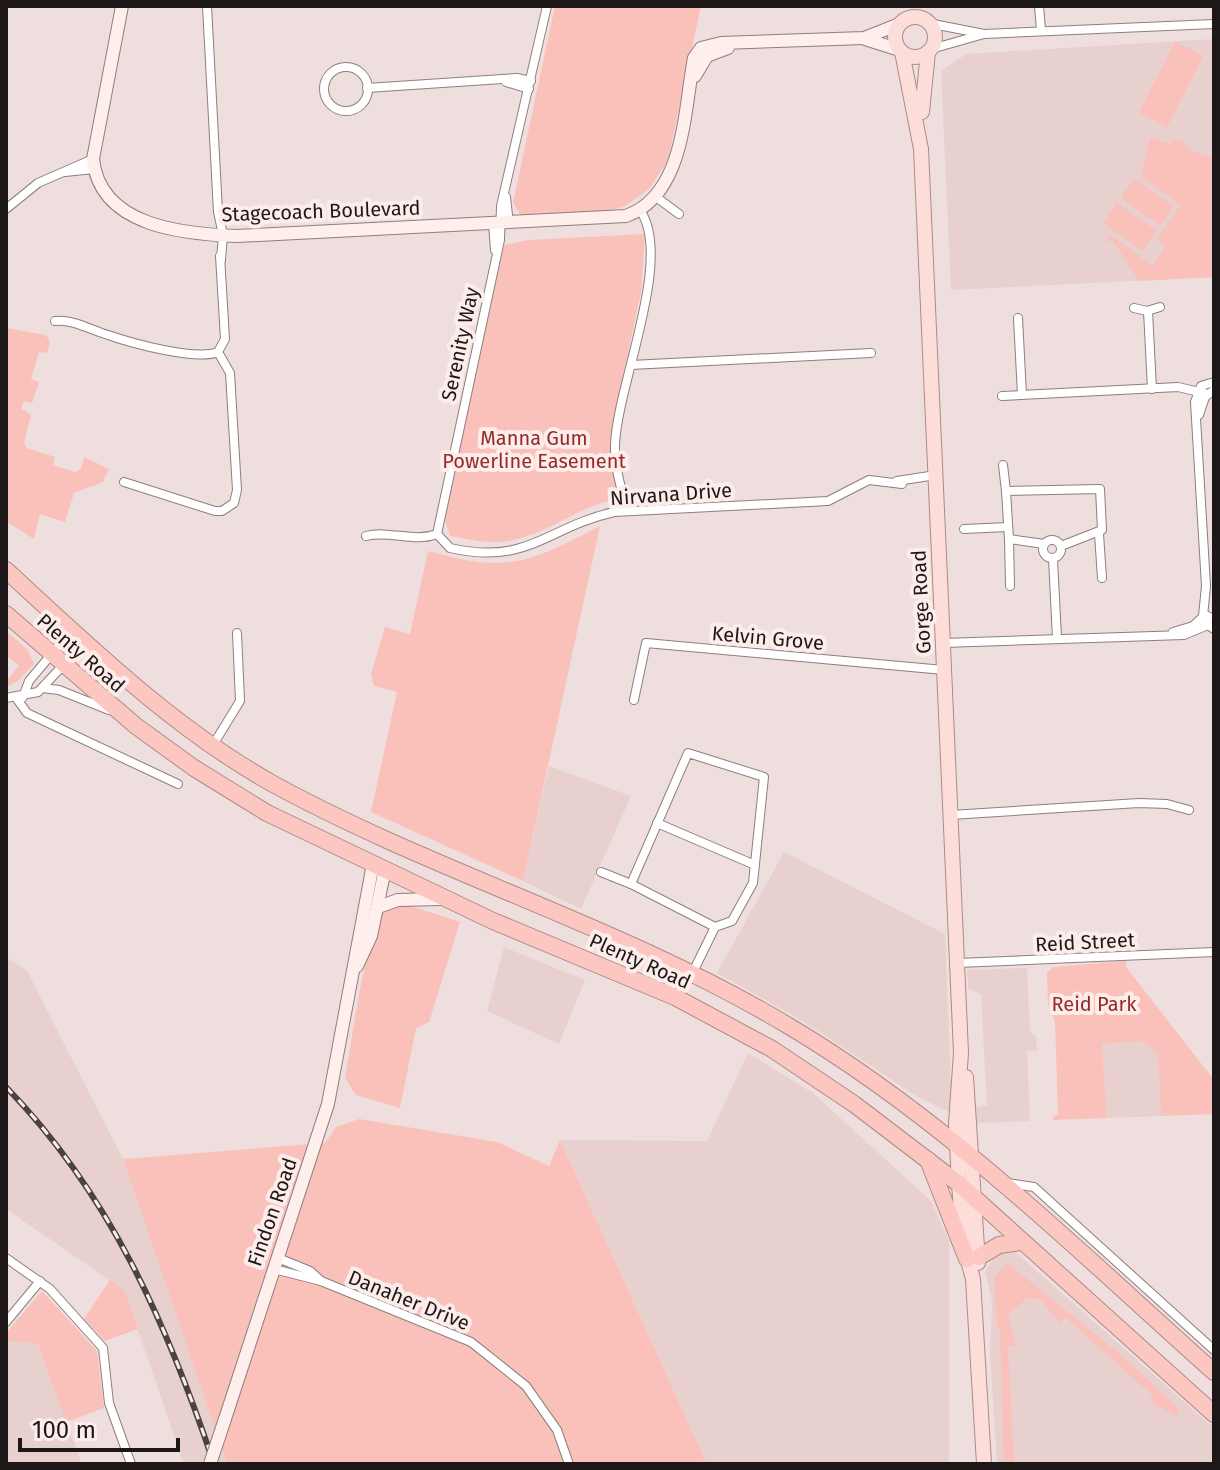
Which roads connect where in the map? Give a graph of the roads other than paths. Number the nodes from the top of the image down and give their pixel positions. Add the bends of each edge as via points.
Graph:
1 (122, 6) edge
2 (207, 6) edge
3 (547, 6) edge
4 (1039, 6) edge
5 (925, 16) edge
6 (904, 17) edge
7 (1214, 24) edge
8 (1041, 30) junction
9 (984, 34) junction
10 (864, 38) junction
11 (901, 51) junction
12 (930, 51) junction
13 (530, 85) junction
14 (367, 88) junction
15 (921, 149) junction
16 (94, 164) junction
17 (656, 197) junction
18 (6, 209) edge
19 (637, 212) junction
20 (679, 214) dead end
21 (501, 224) junction
22 (220, 235) junction
23 (1160, 307) dead end
24 (1134, 308) dead end
25 (1148, 311) junction
26 (1018, 318) dead end
27 (55, 321) dead end
28 (218, 352) junction
29 (871, 353) dead end
30 (631, 365) junction
31 (1214, 382) edge
32 (1152, 389) junction
33 (1211, 392) edge
34 (1197, 393) junction
35 (1022, 395) junction
36 (1002, 396) dead end
37 (1199, 416) junction
38 (1003, 465) dead end
39 (1214, 468) edge
40 (1202, 469) junction
41 (936, 475) junction
42 (124, 482) dead end
43 (1006, 491) junction
44 (627, 511) junction
45 (1008, 527) junction
46 (964, 529) dead end
47 (437, 534) junction
48 (1099, 534) junction
49 (366, 536) dead end
50 (1009, 539) junction
51 (1044, 544) junction
52 (1061, 546) junction
53 (1053, 559) junction
54 (6, 570) edge
55 (1102, 578) dead end
56 (1010, 586) dead end
57 (6, 614) edge
58 (1210, 621) edge
59 (237, 633) dead end
60 (77, 637) junction
61 (1057, 638) junction
62 (943, 643) junction
63 (58, 660) junction
64 (944, 670) junction
65 (42, 688) junction
66 (6, 698) edge
67 (20, 698) junction
68 (634, 700) dead end
69 (127, 718) junction
70 (213, 745) junction
71 (178, 784) dead end
72 (1189, 810) dead end
73 (951, 815) junction
74 (657, 823) junction
75 (387, 841) junction
76 (755, 865) junction
77 (379, 867) junction
78 (601, 872) dead end
79 (631, 884) junction
80 (449, 899) junction
81 (378, 907) junction
82 (715, 927) junction
83 (1214, 952) edge
84 (958, 963) junction
85 (355, 969) junction
86 (692, 975) junction
87 (961, 1053) junction
88 (957, 1144) junction
89 (973, 1157) junction
90 (928, 1160) junction
91 (1002, 1182) junction
92 (959, 1184) junction
93 (977, 1200) junction
94 (1022, 1242) junction
95 (6, 1258) edge
96 (973, 1258) junction
97 (276, 1264) junction
98 (40, 1281) junction
99 (1147, 1290) junction
100 (6, 1322) edge
101 (1157, 1322) junction
102 (1214, 1350) edge
103 (1214, 1372) edge
104 (1214, 1414) edge
105 (131, 1464) edge
106 (210, 1464) edge
107 (569, 1464) edge
108 (984, 1464) edge

1 - 16 street
2 - 22 street
3 - 13 street, Serenity Way
4 - 8 street
5 - 6 main road
5 - 9 street
5 - 12 main road via 934,33
6 - 10 street
6 - 11 main road via 896,39
7 - 8 street
8 - 9 street
9 - 12 street
10 - 11 street
10 - 17 street via 708,50 689,89 669,175
11 - 12 main road via 912,57
11 - 15 main road, Gorge Road
12 - 15 main road, Gorge Road
13 - 14 street
13 - 21 street, Serenity Way
14 - 14 street via 361,104 346,110 330,104 324,90 331,73 347,67 360,72
15 - 41 main road, Gorge Road
16 - 18 street via 57,173
16 - 22 street, Stagecoach Boulevard via 106,193 133,217
17 - 19 street
17 - 20 street
19 - 21 street, Stagecoach Boulevard via 614,219
19 - 30 street via 651,248
21 - 22 street, Stagecoach Boulevard
21 - 47 street, Serenity Way
22 - 28 street via 225,339
23 - 25 street
24 - 25 street
25 - 32 street
26 - 35 street
27 - 28 street via 201,355
28 - 42 street via 230,373 234,503 215,511
29 - 30 street
30 - 44 street via 615,443
31 - 34 street via 1202,385
32 - 34 street
32 - 35 street
33 - 34 street
33 - 37 street
34 - 37 street
35 - 36 street
37 - 40 street
38 - 43 street
39 - 40 street
40 - 58 street
41 - 44 street, Nirvana Drive via 897,483 869,480 828,501
41 - 62 main road, Gorge Road
43 - 45 street
43 - 48 street via 1095,487 1102,496 1104,522
44 - 47 street, Nirvana Drive via 596,517 535,546 504,553 450,548
45 - 46 street
45 - 50 street
47 - 49 street, Nirvana Drive via 420,539 386,533
48 - 52 street
48 - 55 street
50 - 51 street
50 - 56 street
51 - 52 street via 1052,540
51 - 53 street via 1043,553
52 - 53 street
53 - 61 street
54 - 60 highway, Plenty Road
57 - 63 highway, Plenty Road
58 - 61 street via 1172,632
59 - 70 street via 240,701
60 - 63 street
60 - 63 street
60 - 70 highway, Plenty Road
61 - 62 street
62 - 64 main road, Gorge Road
63 - 65 street
63 - 67 street via 29,681
63 - 69 highway, Plenty Road
64 - 68 street, Kelvin Grove via 646,643
64 - 73 main road, Gorge Road
65 - 67 street
65 - 69 street
66 - 67 street
67 - 71 street via 33,716
69 - 77 highway, Plenty Road via 232,792
70 - 75 highway, Plenty Road via 273,783
72 - 73 street via 1139,803
73 - 84 main road, Gorge Road
74 - 76 street
74 - 76 street via 688,753 764,777
74 - 79 street
75 - 77 highway, Findon Road
75 - 86 highway, Plenty Road
76 - 82 street via 753,883 732,921
77 - 80 highway, Plenty Road
77 - 81 street, Findon Road
77 - 85 street, Findon Road via 359,929
78 - 79 street
79 - 82 street
80 - 81 street via 398,900
80 - 90 highway, Plenty Road via 741,1030 843,1096
81 - 85 street, Findon Road
82 - 86 street
83 - 84 street, Reid Street
84 - 87 main road, Gorge Road
85 - 97 street, Findon Road via 328,1104
86 - 88 highway, Plenty Road via 787,1025
87 - 88 main road, Gorge Road
87 - 89 main road, Gorge Road
88 - 89 highway, Plenty Road
88 - 92 main road, Gorge Road
89 - 91 highway, Plenty Road
89 - 93 main road, Gorge Road
90 - 92 highway, Plenty Road
90 - 96 highway
91 - 99 street, Plenty Road via 1034,1187
91 - 101 highway, Plenty Road
92 - 93 highway, Plenty Road
92 - 96 main road, Gorge Road
93 - 94 highway, Plenty Road
93 - 96 main road, Gorge Road
94 - 96 highway via 999,1245
94 - 104 highway, Plenty Road
95 - 98 street
96 - 108 main road
97 - 106 street, Findon Road, bridge
97 - 107 street, Danaher Drive via 310,1271 321,1281 471,1342 526,1386 557,1430
98 - 100 street
98 - 105 street via 103,1348 109,1403
99 - 101 street
99 - 102 street, Plenty Road
101 - 103 highway, Plenty Road

